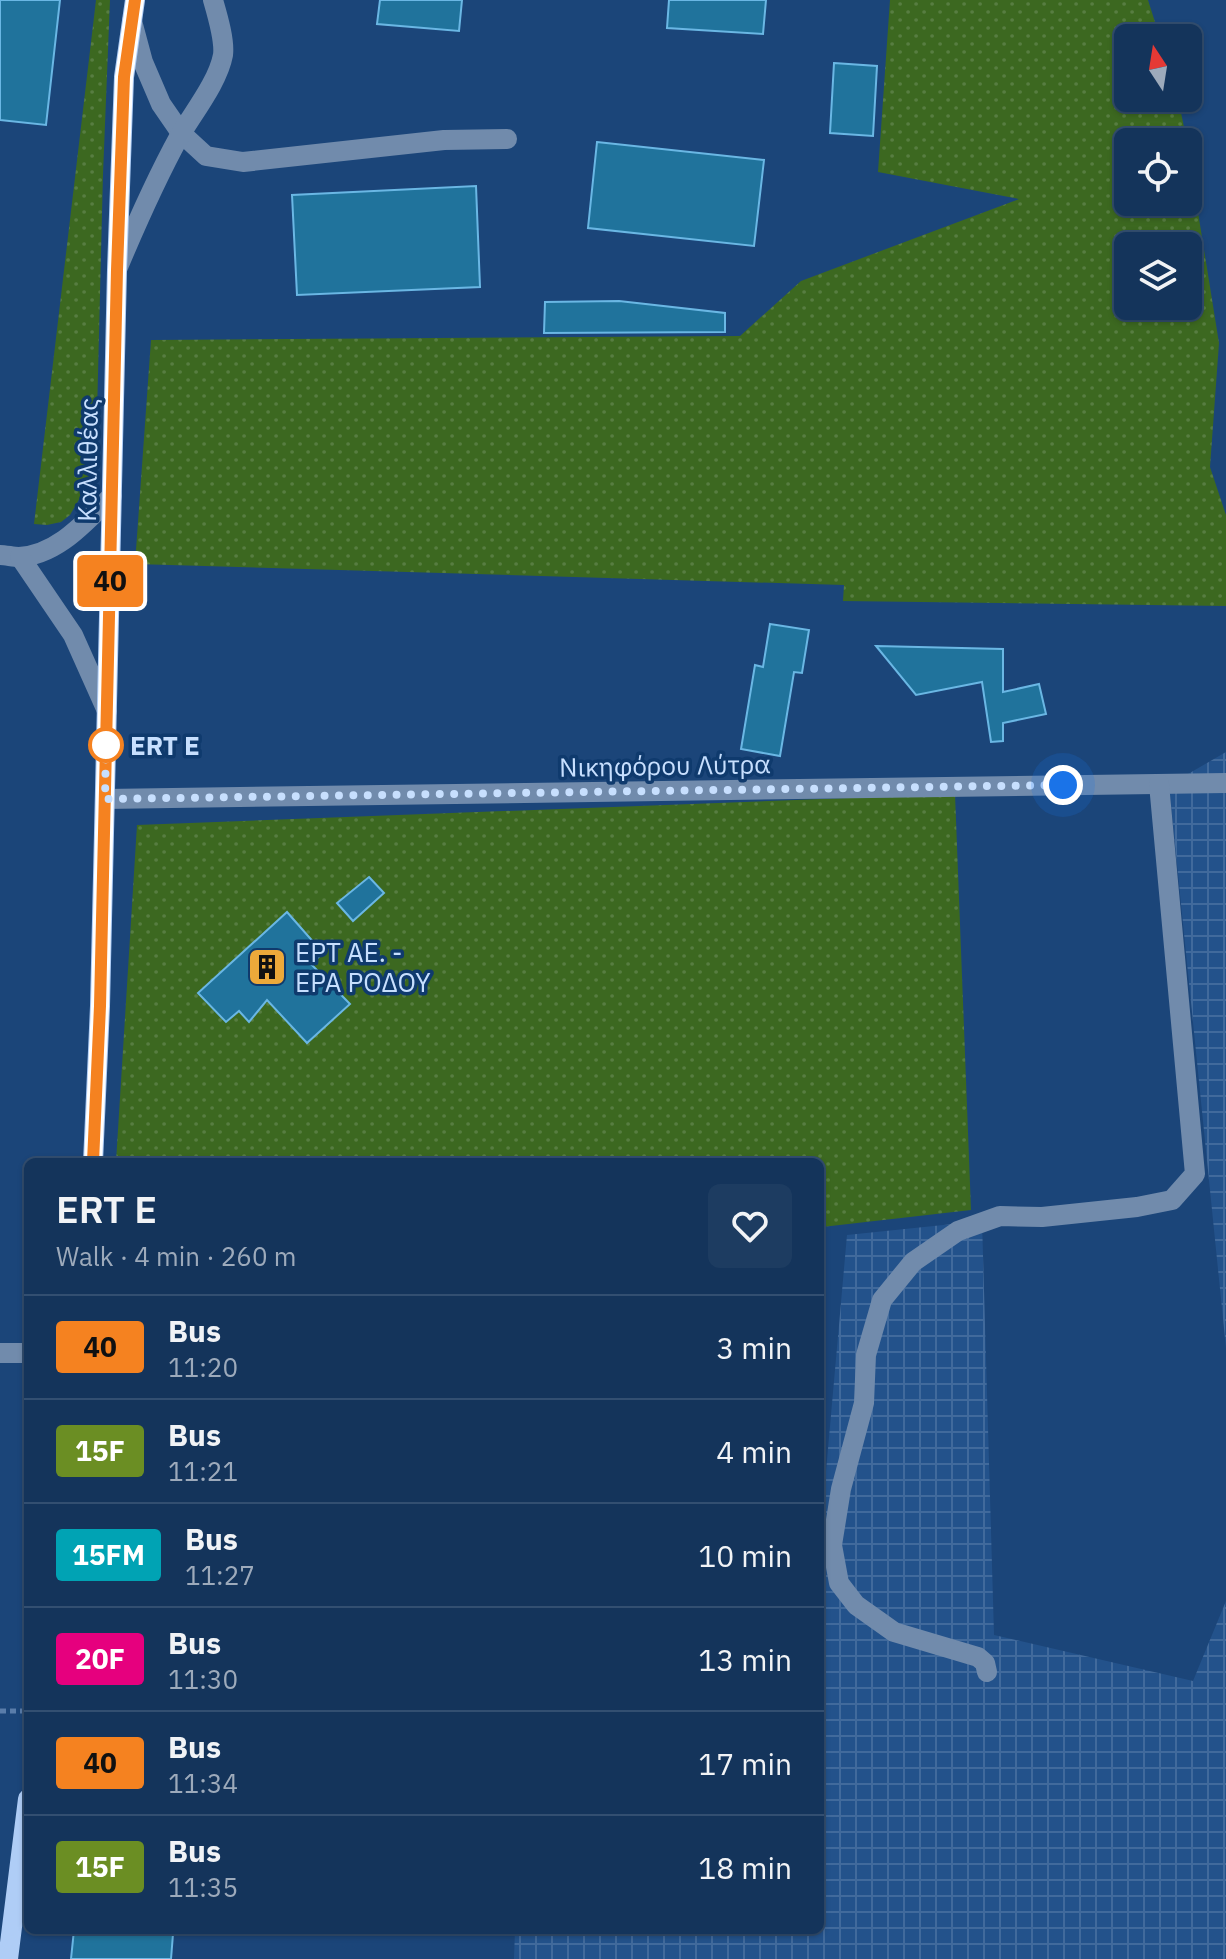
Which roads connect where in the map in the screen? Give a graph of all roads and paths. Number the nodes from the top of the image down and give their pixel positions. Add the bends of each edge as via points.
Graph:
1 (213, 0) edge
2 (133, 10) edge
3 (181, 133) junction
4 (507, 139) dead end
5 (117, 270) junction
6 (112, 496) junction
7 (10, 556) edge
8 (107, 711) junction
9 (1226, 783) edge
10 (1159, 784) junction
11 (105, 799) junction
12 (93, 1158) edge
13 (0, 1353) edge
14 (24, 1353) edge
15 (987, 1672) dead end
16 (0, 1711) edge
17 (24, 1711) edge
18 (24, 1831) edge
19 (8, 1959) edge

1 - 3 street via 223,54 212,84
2 - 3 street via 147,73
2 - 5 main road, Καλλιθέας via 124,77
3 - 4 street via 206,156 243,162 444,140
3 - 5 street
5 - 6 main road, Καλλιθέας
6 - 7 street via 66,539 43,551
6 - 8 main road, Καλλιθέας
7 - 8 street via 73,635
8 - 11 main road, Καλλιθέας
9 - 10 street, Νικηφόρου Λύτρα
10 - 11 street, Νικηφόρου Λύτρα
10 - 15 street via 1195,1174 1172,1200 1042,1217 1000,1216 958,1231 913,1262 882,1300 866,1355 864,1403 832,1545 839,1583 856,1605 894,1632 978,1657
11 - 12 main road, Καλλιθέας
13 - 14 street
16 - 17 path
18 - 19 main road

